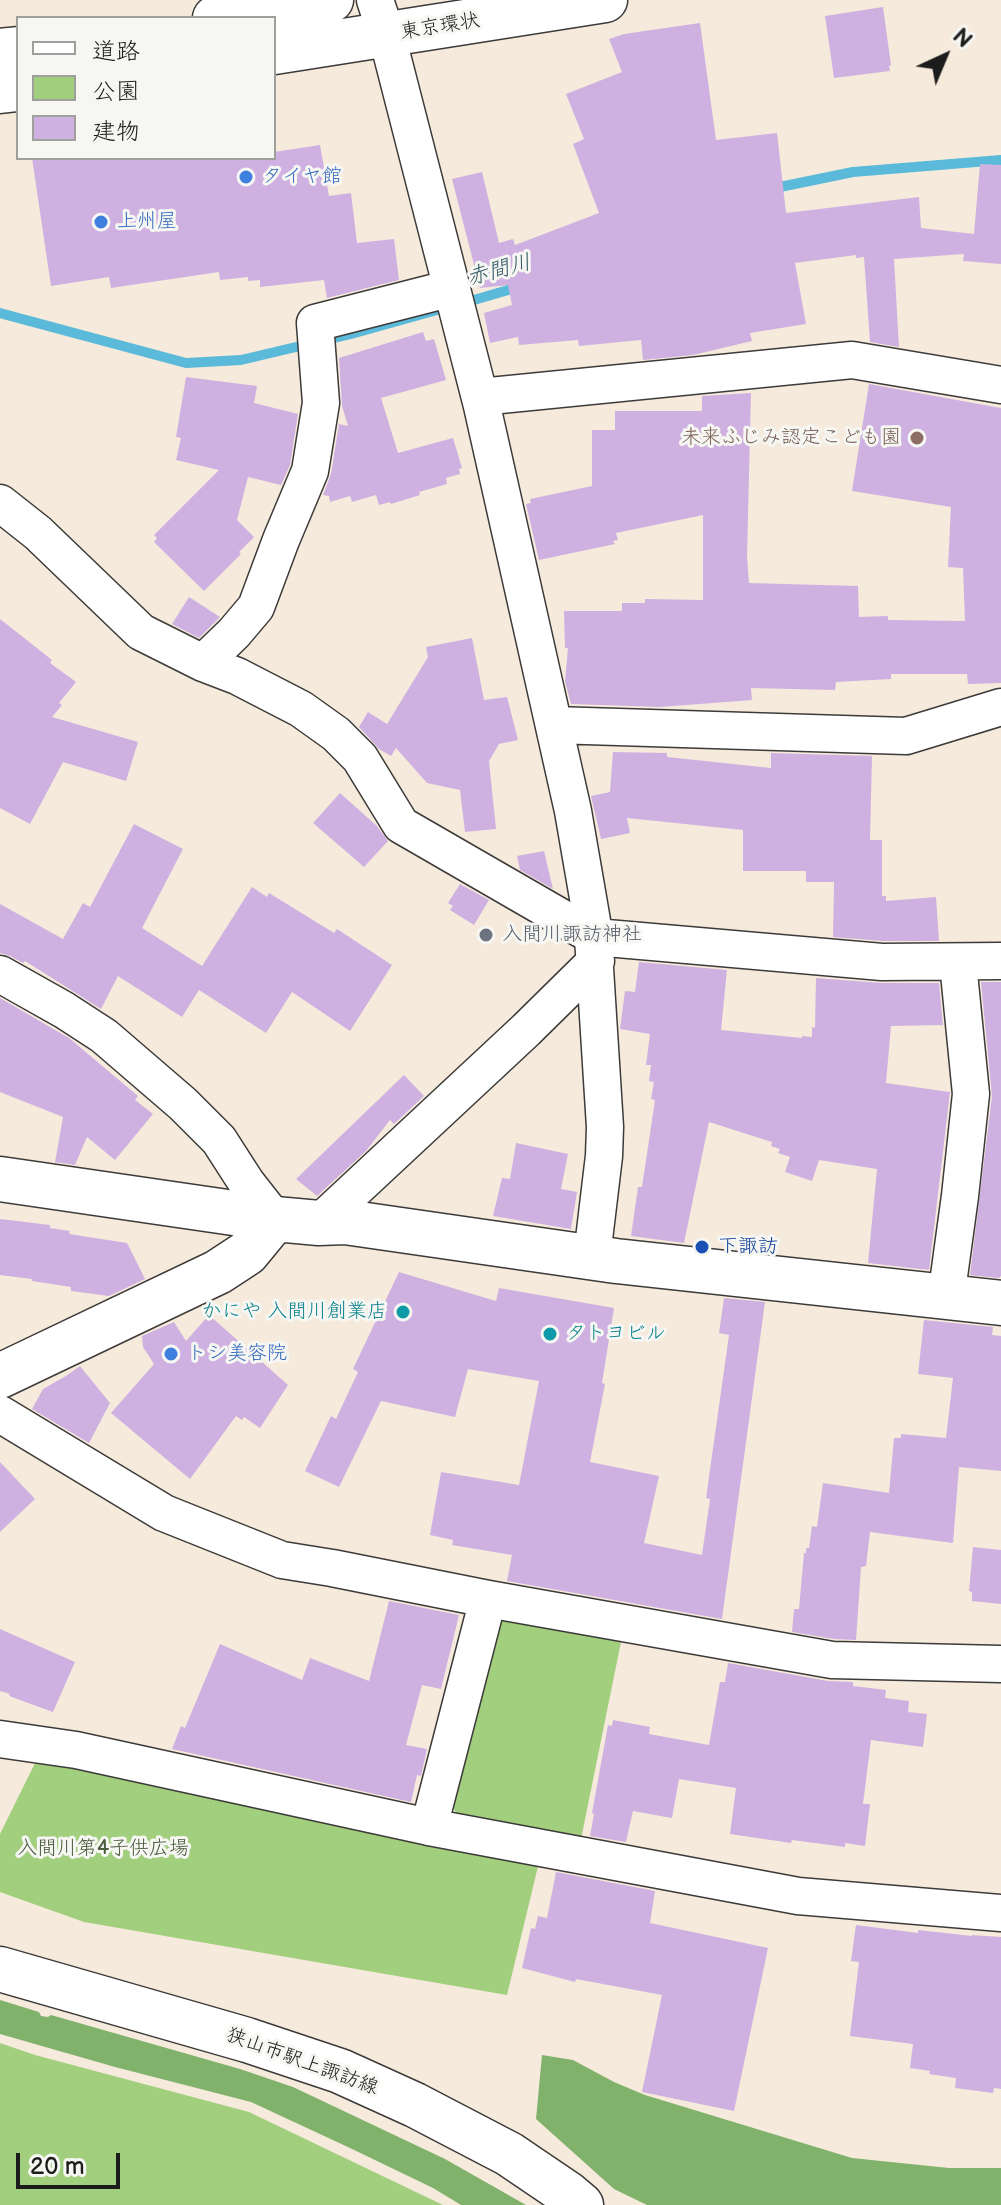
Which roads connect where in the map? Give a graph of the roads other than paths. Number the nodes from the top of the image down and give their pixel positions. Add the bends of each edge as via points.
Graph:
1 (331, 0) edge
2 (605, 0) edge
3 (228, 16) edge
4 (381, 18) edge
5 (276, 51) edge
6 (455, 300) junction
7 (1001, 385) edge
8 (480, 397) junction
9 (0, 503) edge
10 (203, 663) junction
11 (1001, 707) edge
12 (554, 725) junction
13 (596, 949) junction
14 (1001, 961) edge
15 (958, 963) junction
16 (0, 974) edge
17 (0, 1179) edge
18 (275, 1219) junction
19 (319, 1223) junction
20 (592, 1256) junction
21 (946, 1298) junction
22 (1001, 1303) edge
23 (0, 1376) edge
24 (0, 1414) edge
25 (488, 1599) junction
26 (1001, 1664) edge
27 (0, 1739) edge
28 (429, 1827) junction
29 (1001, 1913) edge
30 (0, 1969) edge
31 (581, 2205) edge

1 - 3 main road
2 - 4 main road, 東京環状
4 - 5 main road, 東京環状
4 - 6 street
6 - 8 street
6 - 10 street via 315,323 321,403 310,471 256,607
7 - 8 street via 852,360
8 - 12 street
9 - 10 street via 141,632
10 - 13 street via 301,709 336,734 360,758 401,825
11 - 12 street via 906,736
12 - 13 street
13 - 15 street
13 - 19 street via 526,1030
13 - 20 street via 605,1127
14 - 15 street
15 - 21 street via 971,1094
16 - 18 street via 104,1036 183,1104 219,1140
17 - 18 main road
18 - 19 main road
18 - 23 main road via 247,1253 218,1272
19 - 20 main road via 345,1222
20 - 21 main road
21 - 22 main road
24 - 25 street via 164,1513 282,1560
25 - 26 street via 832,1660
25 - 28 street
27 - 28 street via 76,1750
28 - 29 street via 798,1896
30 - 31 main road, 狭山市駅上諏訪線 via 340,2071 509,2154

